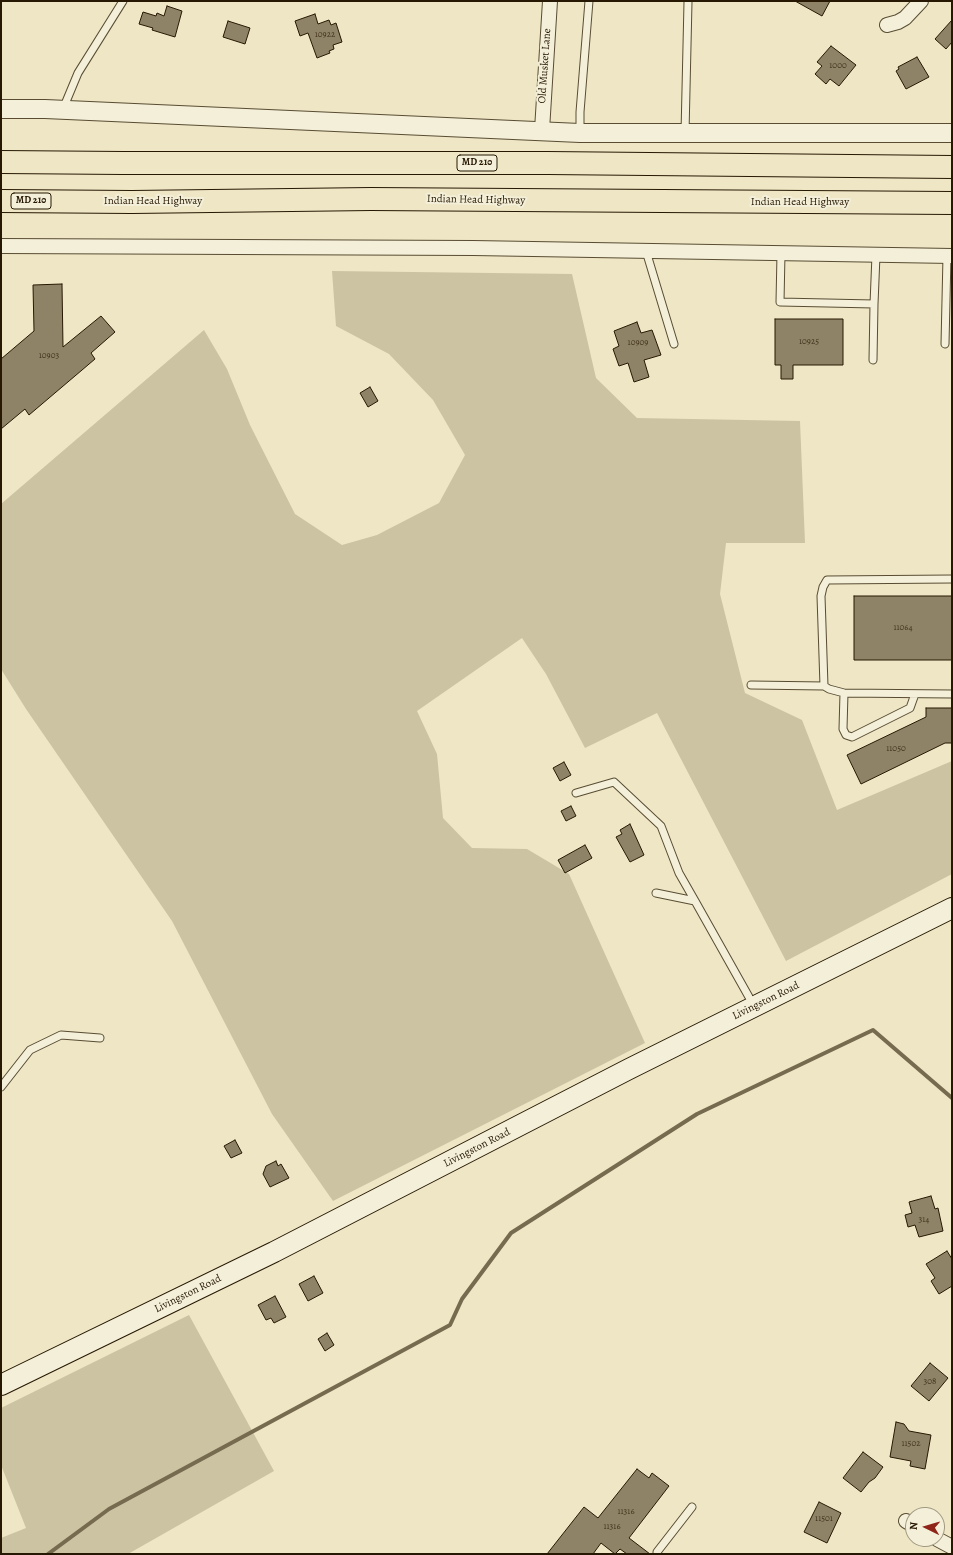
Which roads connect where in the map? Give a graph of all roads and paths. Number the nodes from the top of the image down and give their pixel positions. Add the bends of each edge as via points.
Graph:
1 (123, 1) edge
2 (550, 1) edge
3 (590, 1) edge
4 (922, 1) edge
5 (688, 2) dead end
6 (887, 25) dead end
7 (1, 109) edge
8 (63, 109) junction
9 (542, 130) junction
10 (952, 132) edge
11 (580, 133) junction
12 (685, 133) junction
13 (1, 162) edge
14 (952, 167) edge
15 (1, 201) edge
16 (952, 204) edge
17 (1, 246) edge
18 (646, 251) junction
19 (781, 254) junction
20 (876, 255) junction
21 (950, 256) edge
22 (874, 304) junction
23 (674, 344) dead end
24 (945, 344) dead end
25 (874, 360) dead end
26 (952, 579) edge
27 (752, 685) dead end
28 (824, 686) junction
29 (844, 693) junction
30 (915, 694) junction
31 (952, 694) edge
32 (576, 793) dead end
33 (656, 893) dead end
34 (695, 901) junction
35 (952, 908) edge
36 (754, 1006) junction
37 (100, 1038) dead end
38 (1, 1087) edge
39 (1, 1385) edge
40 (692, 1507) dead end
41 (657, 1554) edge

1 - 8 lane via 78,73
2 - 9 street, Old Musket Lane
3 - 11 lane
4 - 6 street via 905,18
5 - 12 lane
7 - 8 street
8 - 9 street
9 - 11 street
10 - 12 street
11 - 12 street
13 - 14 highway, MD 210
15 - 16 highway, Indian Head Highway / MD 210 via 372,199
17 - 18 street
18 - 19 street
18 - 23 lane
19 - 20 street
19 - 22 lane via 780,302
20 - 21 street
20 - 22 lane
21 - 24 lane
22 - 25 lane
26 - 28 lane via 828,580 821,596
27 - 28 lane
28 - 29 lane
29 - 30 lane
29 - 30 lane via 843,729 846,735 852,737 910,708
30 - 31 lane
32 - 34 lane via 614,782 661,826 679,873
33 - 34 lane
34 - 36 lane
35 - 36 main road, Livingston Road
36 - 39 main road, Livingston Road via 274,1252
37 - 38 lane via 61,1036 30,1050
40 - 41 lane

